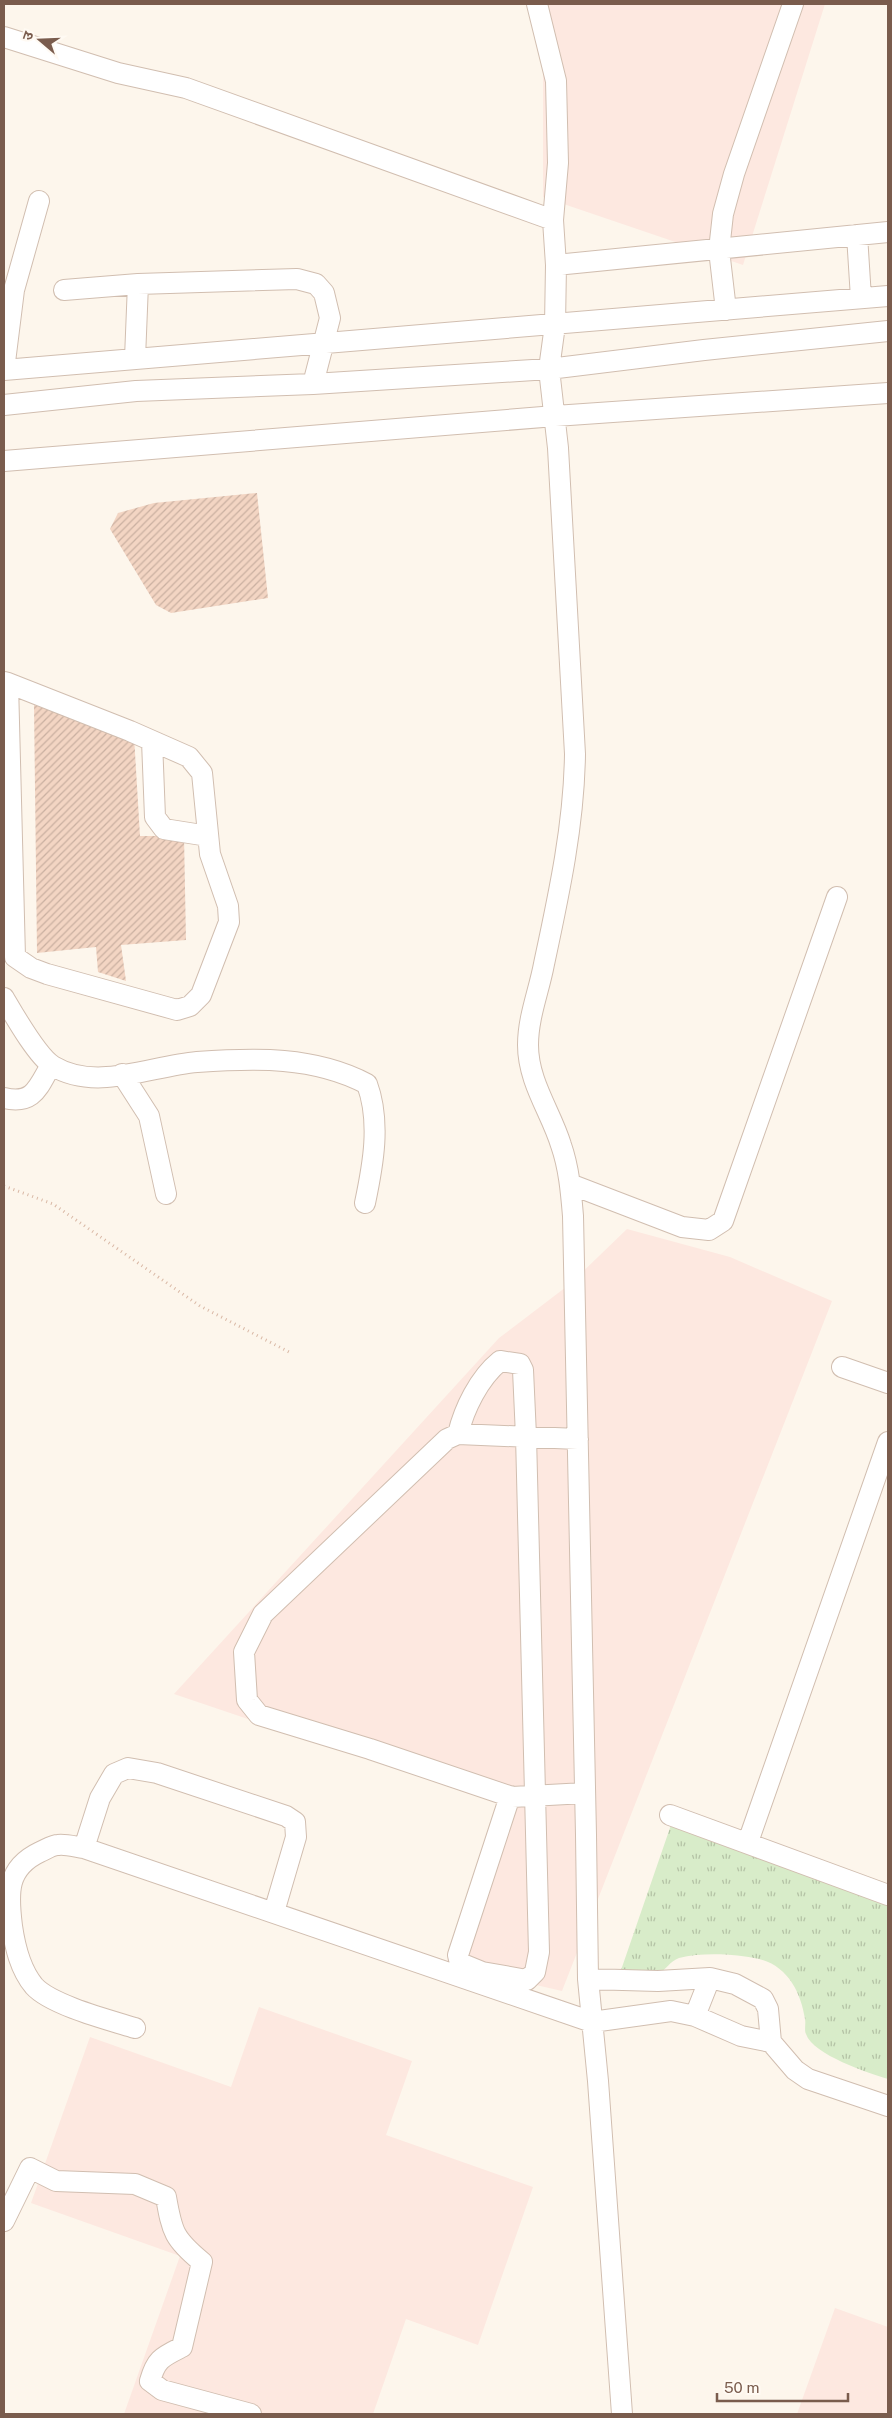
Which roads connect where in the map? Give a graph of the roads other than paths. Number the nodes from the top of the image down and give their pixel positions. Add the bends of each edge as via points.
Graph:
1 (538, 4) edge
2 (793, 4) edge
3 (4, 38) edge
4 (39, 201) dead end
5 (552, 220) junction
6 (888, 232) edge
7 (857, 235) junction
8 (720, 250) junction
9 (556, 265) junction
10 (138, 284) junction
11 (64, 290) dead end
12 (888, 296) edge
13 (861, 298) junction
14 (726, 310) junction
15 (555, 326) junction
16 (888, 331) edge
17 (322, 345) junction
18 (135, 358) junction
19 (549, 369) junction
20 (4, 370) edge
21 (313, 384) junction
22 (888, 394) edge
23 (4, 405) edge
24 (554, 416) junction
25 (4, 461) edge
26 (6, 691) edge
27 (152, 741) junction
28 (208, 836) junction
29 (837, 897) dead end
30 (4, 998) edge
31 (50, 1065) junction
32 (122, 1074) junction
33 (4, 1098) edge
34 (570, 1184) junction
35 (166, 1194) dead end
36 (365, 1203) dead end
37 (842, 1367) dead end
38 (888, 1383) edge
39 (458, 1434) junction
40 (526, 1436) junction
41 (578, 1439) junction
42 (888, 1442) edge
43 (585, 1793) junction
44 (510, 1796) junction
45 (534, 1796) junction
46 (670, 1815) dead end
47 (748, 1842) junction
48 (84, 1848) junction
49 (888, 1895) edge
50 (7, 1901) edge
51 (274, 1912) junction
52 (9, 1948) edge
53 (710, 1978) junction
54 (588, 1979) junction
55 (695, 2016) junction
56 (592, 2022) junction
57 (135, 2028) dead end
58 (771, 2042) junction
59 (888, 2106) edge
60 (4, 2221) edge
61 (251, 2414) edge
62 (622, 2414) edge

1 - 5 street via 556,81 558,163
2 - 8 street via 734,174 723,214
3 - 5 street via 118,73 186,88
4 - 20 street via 14,290
5 - 9 street
6 - 7 street
7 - 8 street
7 - 13 street
8 - 9 street
8 - 14 street
9 - 15 street
10 - 11 street
10 - 17 street via 297,279 316,284 324,293 330,318
10 - 18 street
12 - 13 street
13 - 14 street
14 - 15 street
15 - 17 street
15 - 19 street
16 - 19 street
17 - 18 street via 295,344
17 - 21 street
18 - 20 street
19 - 21 street
19 - 24 street
21 - 23 street via 136,391
22 - 24 street
24 - 25 street
24 - 34 street via 574,713 574,788 569,842 534,1001 528,1045 529,1066 561,1145
26 - 27 street
26 - 28 street via 15,957 47,974 177,1010 190,1006 201,996 229,922 228,906 210,854
27 - 28 street via 188,757 202,773
27 - 28 street via 155,817 164,828
29 - 34 street via 724,1221 709,1230 682,1227
30 - 31 street
31 - 32 street via 74,1076 88,1078
31 - 33 street via 35,1094 22,1100
32 - 35 street via 149,1116
32 - 36 street via 196,1062 287,1060 316,1065 367,1084 372,1099 374,1145
34 - 41 street
37 - 38 street
39 - 40 street
39 - 40 street via 461,1420 476,1392 490,1369 500,1361 520,1364 523,1370
39 - 44 street via 447,1439 263,1614 244,1652 247,1700 259,1715
40 - 41 street
40 - 45 street
41 - 43 street
42 - 47 street
43 - 45 street
43 - 54 street
44 - 45 street
44 - 45 street via 458,1955 460,1963 470,1968 527,1980 535,1972 539,1952
46 - 47 street
47 - 49 street
48 - 50 street via 58,1845 30,1857 15,1873
48 - 51 street
48 - 51 street via 100,1798 114,1774 128,1768 158,1773 286,1816 295,1822 296,1837
50 - 52 street
51 - 56 street
52 - 57 street via 34,1986 46,1996
53 - 54 street via 658,1981
53 - 55 street
53 - 58 street via 735,1984 763,2000 768,2009
54 - 56 street
55 - 56 street via 656,2011
55 - 58 street via 741,2036
56 - 62 street
58 - 59 street via 795,2070 808,2079
60 - 61 street via 30,2168 56,2180 135,2184 166,2197 172,2229 181,2245 202,2262 182,2347 155,2365 150,2381 162,2390

